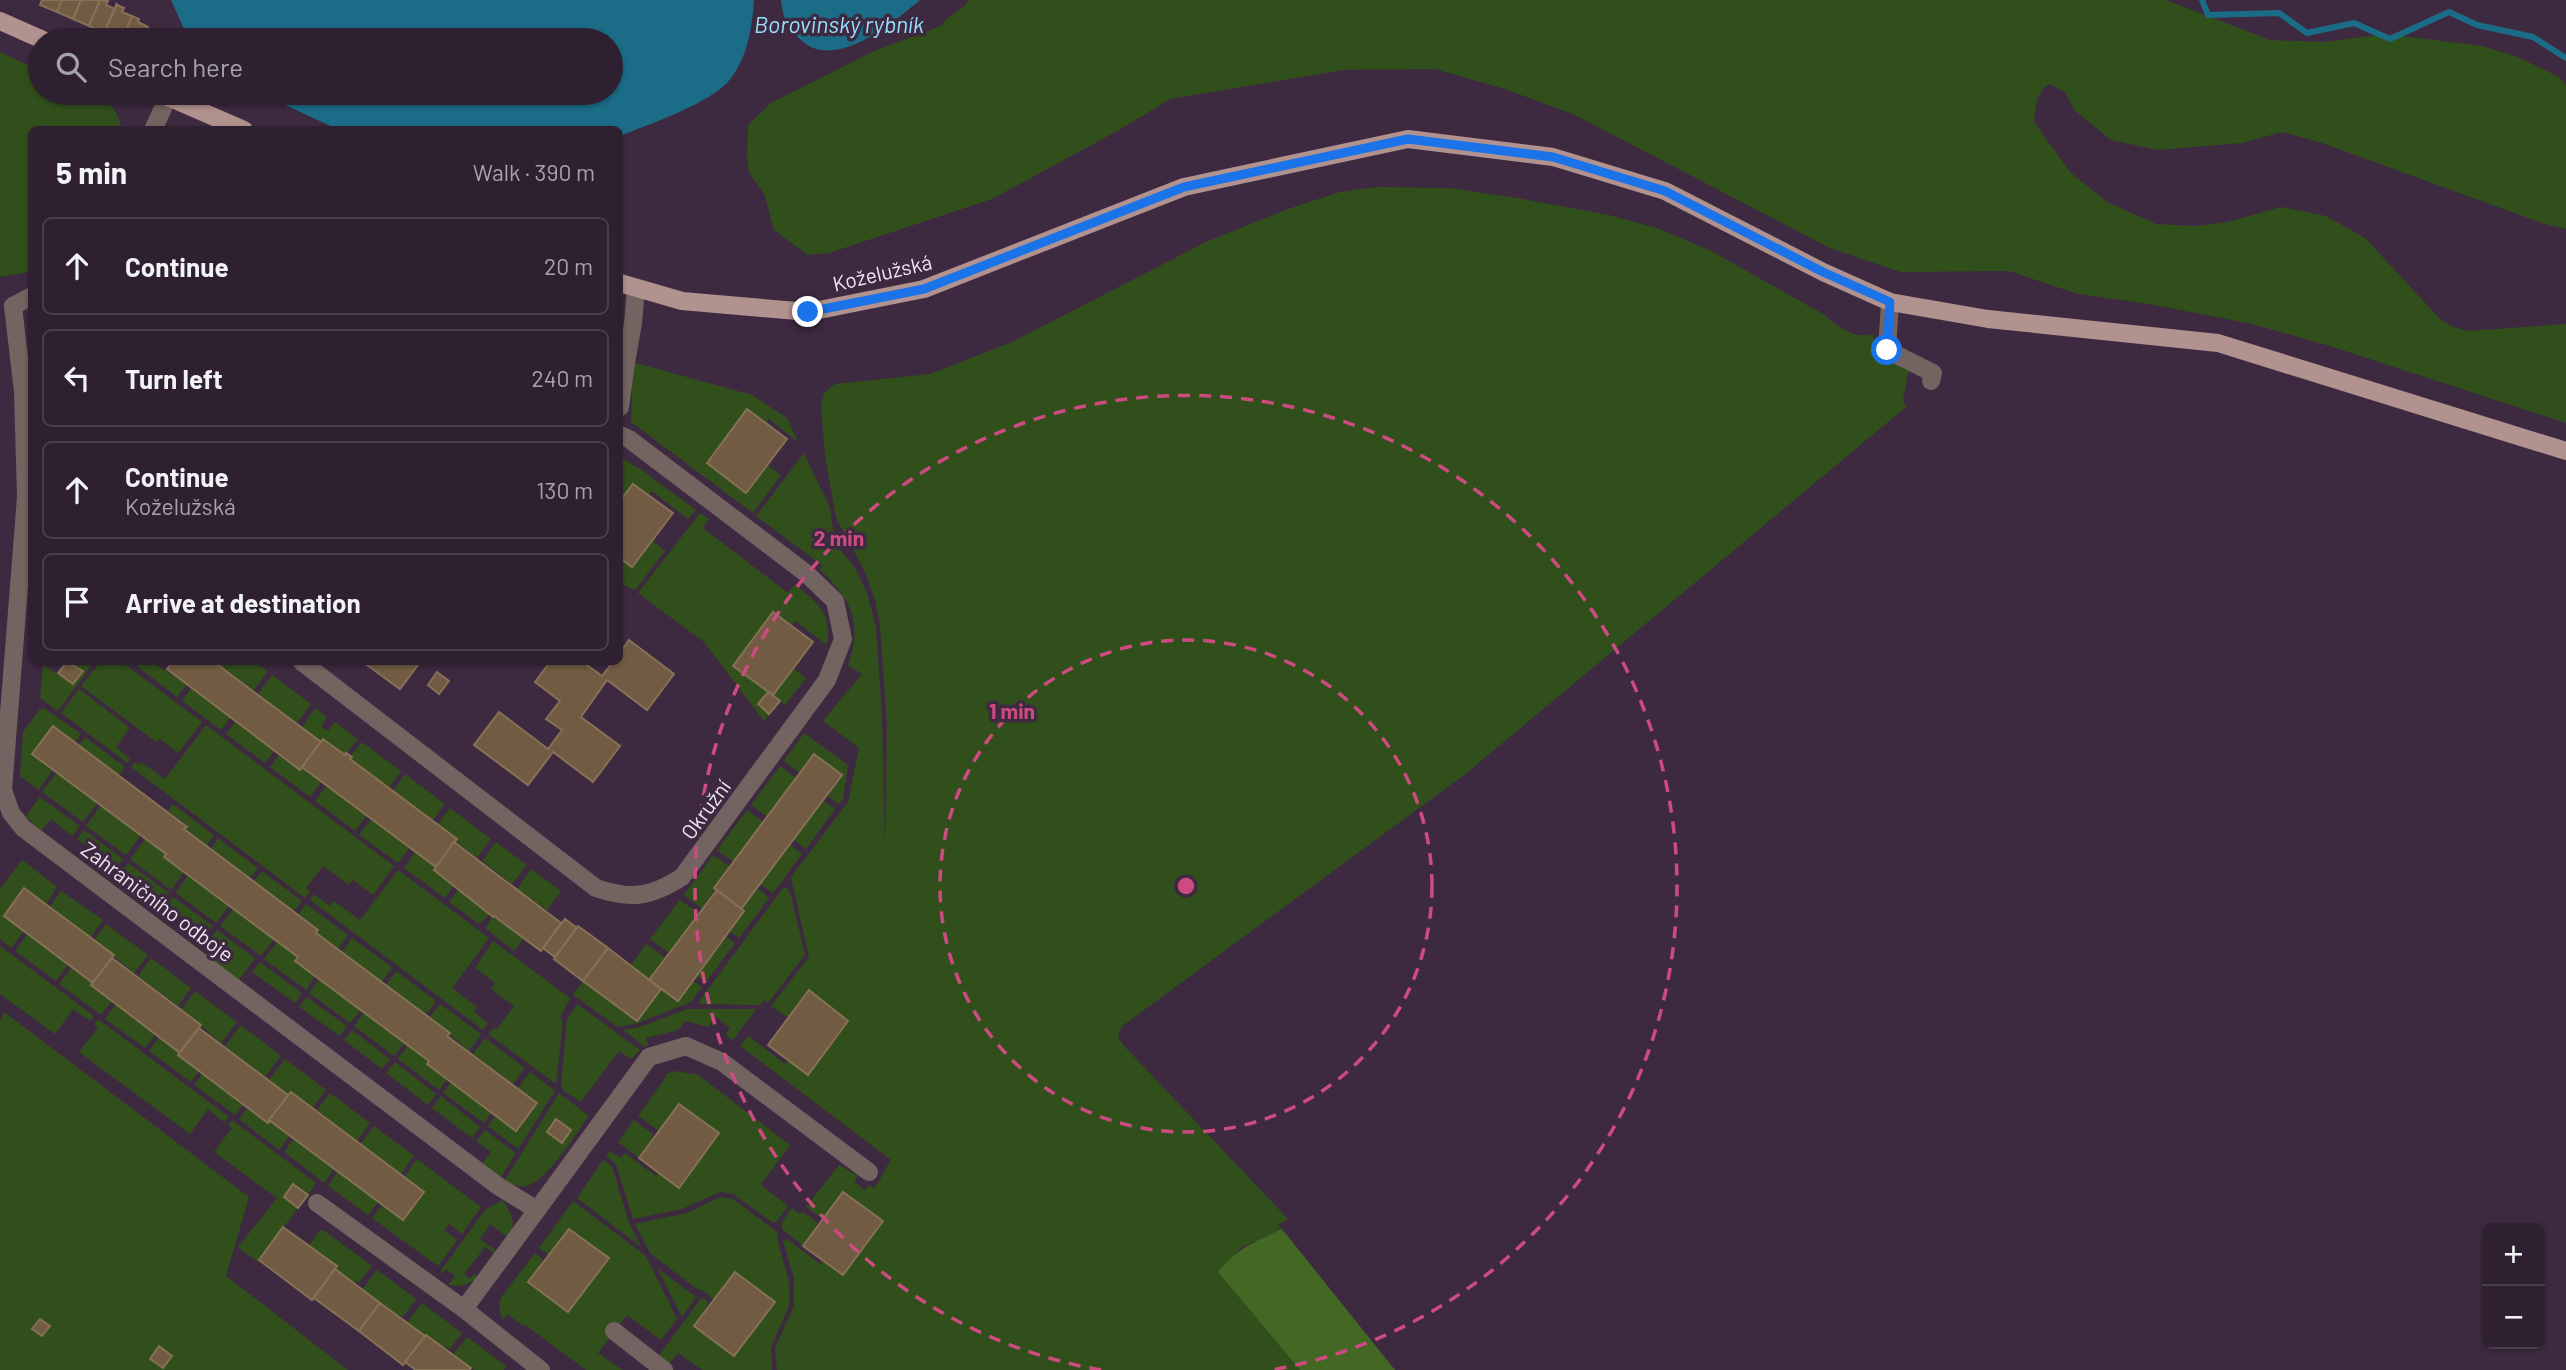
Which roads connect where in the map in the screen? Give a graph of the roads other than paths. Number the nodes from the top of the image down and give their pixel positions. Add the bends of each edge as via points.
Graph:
1 (0, 21) edge
2 (28, 33) edge
3 (160, 105) edge
4 (186, 105) edge
5 (154, 126) edge
6 (235, 126) edge
7 (628, 286) edge
8 (28, 297) edge
9 (1890, 302) junction
10 (6, 305) edge
11 (623, 363) edge
12 (1931, 381) dead end
13 (623, 436) edge
14 (2566, 451) edge
15 (28, 480) edge
16 (28, 508) edge
17 (306, 665) edge
18 (6, 817) edge
19 (869, 1172) dead end
20 (317, 1203) dead end
21 (537, 1210) junction
22 (464, 1309) junction
23 (614, 1331) dead end
24 (541, 1370) edge
25 (664, 1370) edge

1 - 2 main road
3 - 5 street
4 - 6 main road
7 - 9 main road, Koželužská via 682,301 808,312 924,289 1184,187 1408,139 1553,157 1665,191
7 - 11 street via 633,323
8 - 10 street
9 - 12 street via 1887,350 1933,373
9 - 14 main road, Koželužská via 1988,319 2218,343
10 - 15 street via 23,392
13 - 17 street, Okružní via 807,574 835,601 843,639 827,680 682,877 659,892 620,896 596,888
16 - 18 street, Zahraničního odboje via 3,789
18 - 21 street, Zahraničního odboje via 498,1186
19 - 21 street via 722,1062 685,1046 649,1058
20 - 22 street
21 - 22 street
22 - 24 street
23 - 25 street

